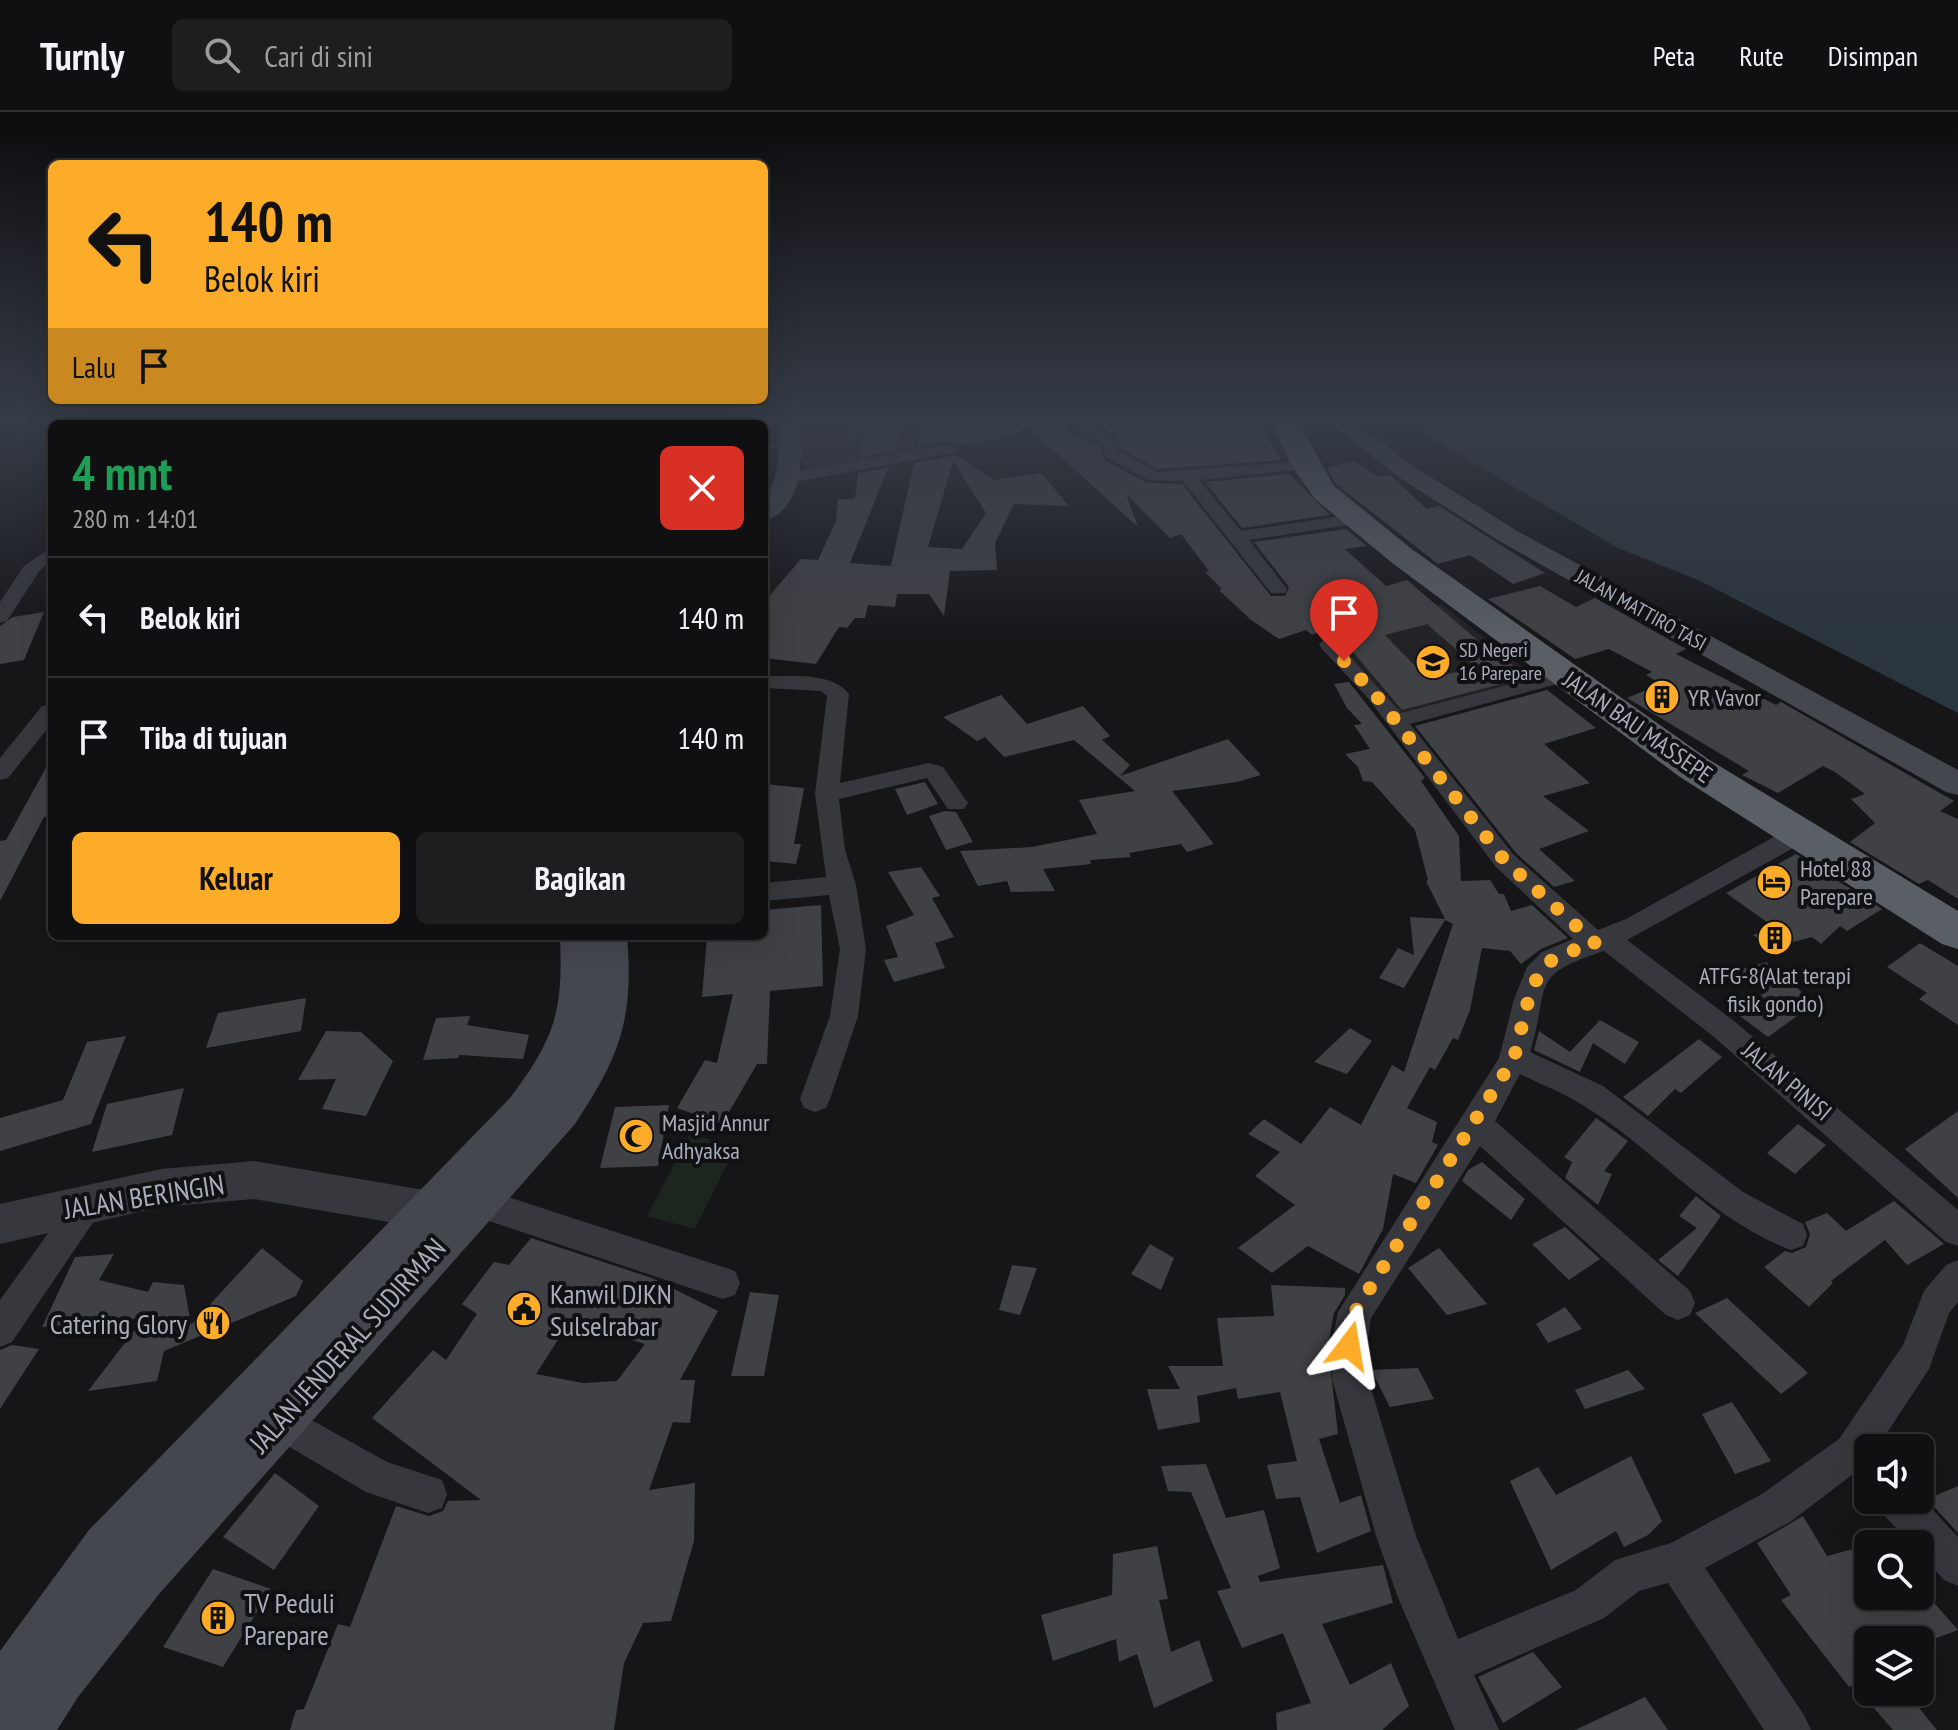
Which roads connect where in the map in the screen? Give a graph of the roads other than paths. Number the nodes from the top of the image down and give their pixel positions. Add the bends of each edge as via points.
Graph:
1 (1202, 494) edge
2 (1326, 494) edge
3 (1441, 494) edge
4 (1460, 494) edge
5 (1356, 519) junction
6 (1237, 537) junction
7 (48, 555) edge
8 (1278, 589) dead end
9 (1637, 602) junction
10 (0, 617) edge
11 (1329, 645) dead end
12 (1565, 676) junction
13 (768, 682) edge
14 (48, 713) edge
15 (1395, 721) junction
16 (1958, 769) edge
17 (0, 773) edge
18 (1958, 784) edge
19 (827, 794) junction
20 (956, 803) dead end
21 (1799, 834) junction
22 (843, 885) junction
23 (768, 892) edge
24 (1958, 932) edge
25 (579, 940) edge
26 (608, 940) edge
27 (1602, 942) junction
28 (1514, 1058) junction
29 (815, 1099) dead end
30 (1476, 1123) junction
31 (89, 1202) junction
32 (457, 1209) junction
33 (0, 1224) edge
34 (1958, 1231) edge
35 (1791, 1235) dead end
36 (1958, 1276) edge
37 (723, 1283) dead end
38 (1678, 1303) dead end
39 (0, 1330) edge
40 (279, 1420) junction
41 (1874, 1434) edge
42 (1854, 1463) edge
43 (428, 1494) dead end
44 (1910, 1514) edge
45 (1677, 1561) junction
46 (1958, 1566) edge
47 (1447, 1665) junction
48 (28, 1680) edge
49 (20, 1730) edge
50 (1477, 1730) edge
51 (1789, 1730) edge

1 - 6 street
2 - 5 highway, JALAN BAU MASSEPE
3 - 9 main road, JALAN MATTIRO TASI via 1510,537
4 - 9 main road, JALAN MATTIRO TASI
5 - 6 street
5 - 12 highway, JALAN BAU MASSEPE
6 - 8 street
7 - 10 street via 33,566
9 - 16 main road, JALAN MATTIRO TASI
9 - 18 main road, JALAN MATTIRO TASI
11 - 15 street, JALAN PINISI
12 - 15 street
12 - 21 highway, JALAN BAU MASSEPE via 1694,768
13 - 19 street via 826,685 838,694
14 - 17 street
15 - 27 street, JALAN PINISI via 1505,861
19 - 20 street via 933,770
19 - 22 street
21 - 24 highway, JALAN BAU MASSEPE
21 - 27 street
22 - 23 street
22 - 29 street via 853,949 844,1016
25 - 32 main road, JALAN JENDERAL SUDIRMAN via 579,1020 567,1050
26 - 32 main road, JALAN JENDERAL SUDIRMAN via 611,1004 587,1072 559,1111
27 - 28 street via 1561,954 1545,965 1531,989
27 - 34 street, JALAN PINISI via 1736,1038
28 - 30 street
28 - 35 street via 1592,1095 1732,1202
30 - 38 street
30 - 47 street via 1355,1312 1349,1346 1350,1379 1396,1536
31 - 32 street, JALAN BERINGIN via 161,1188 254,1180
31 - 33 street, JALAN BERINGIN
31 - 39 street
32 - 37 street
32 - 40 main road, JALAN JENDERAL SUDIRMAN
32 - 48 main road, JALAN JENDERAL SUDIRMAN via 110,1551
36 - 41 street via 1936,1303 1916,1356
40 - 43 street via 379,1479
40 - 48 main road, JALAN JENDERAL SUDIRMAN via 139,1572
42 - 45 street
44 - 46 street
45 - 47 street via 1629,1574 1590,1604
45 - 51 street
47 - 50 street
48 - 49 main road, JALAN JENDERAL SUDIRMAN

